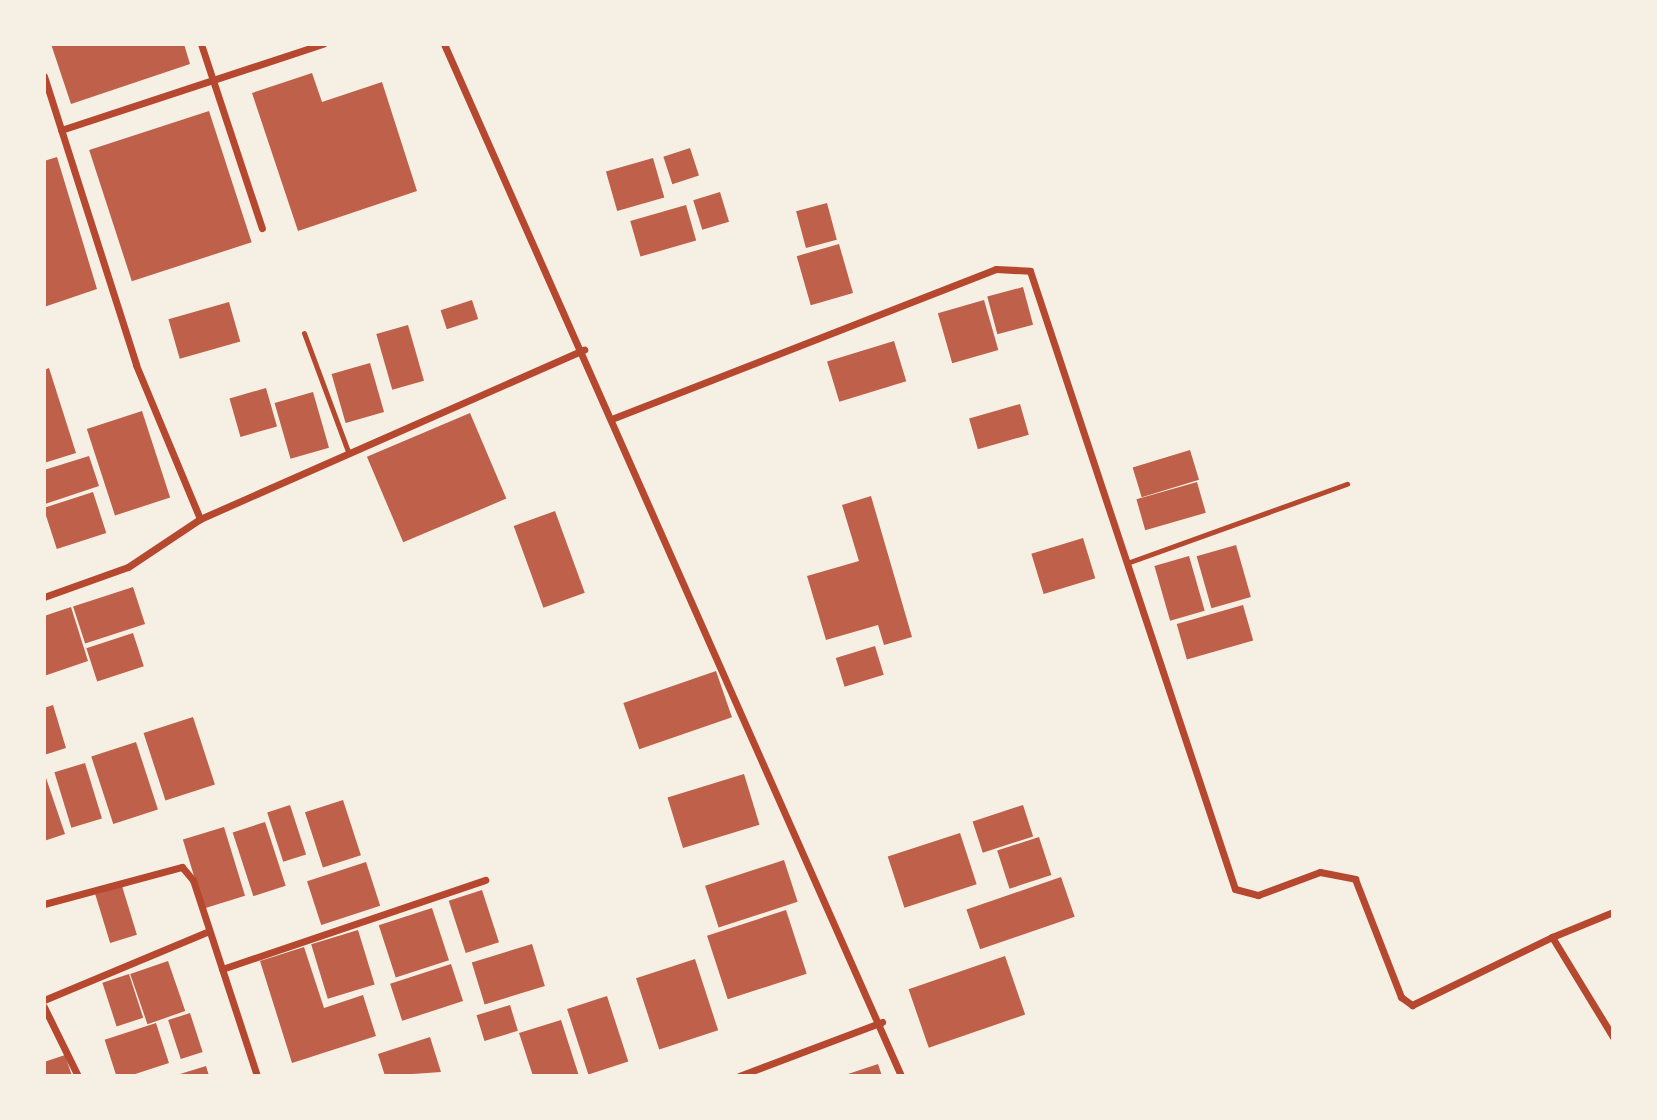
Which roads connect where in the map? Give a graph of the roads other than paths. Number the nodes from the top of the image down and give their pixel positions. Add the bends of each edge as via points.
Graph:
1 (201, 44) edge
2 (323, 44) edge
3 (444, 44) edge
4 (44, 76) edge
5 (214, 82) junction
6 (61, 130) junction
7 (262, 228) dead end
8 (304, 333) dead end
9 (584, 350) junction
10 (614, 418) junction
11 (348, 451) junction
12 (1347, 484) dead end
13 (200, 519) junction
14 (1127, 563) junction
15 (44, 597) edge
16 (485, 880) dead end
17 (44, 904) edge
18 (1613, 912) edge
19 (209, 931) junction
20 (1552, 937) junction
21 (222, 969) junction
22 (44, 1000) edge
23 (44, 1007) edge
24 (882, 1022) junction
25 (1613, 1037) edge
26 (78, 1076) edge
27 (257, 1076) edge
28 (739, 1076) edge
29 (901, 1076) edge

1 - 5 street
2 - 5 street
3 - 9 street
4 - 6 street
5 - 6 street
5 - 7 street
6 - 13 street via 136,365
8 - 11 lane
9 - 10 street
9 - 11 street
10 - 14 street via 996,269 1026,269
10 - 24 street
11 - 13 street
12 - 14 lane
13 - 15 street via 128,567
14 - 20 street via 1235,889 1258,895 1320,872 1355,879 1401,997 1412,1006
16 - 21 street
17 - 19 street via 182,867
18 - 20 street
19 - 21 street
19 - 22 street
20 - 25 street
21 - 27 street
23 - 26 street
24 - 28 street
24 - 29 street

